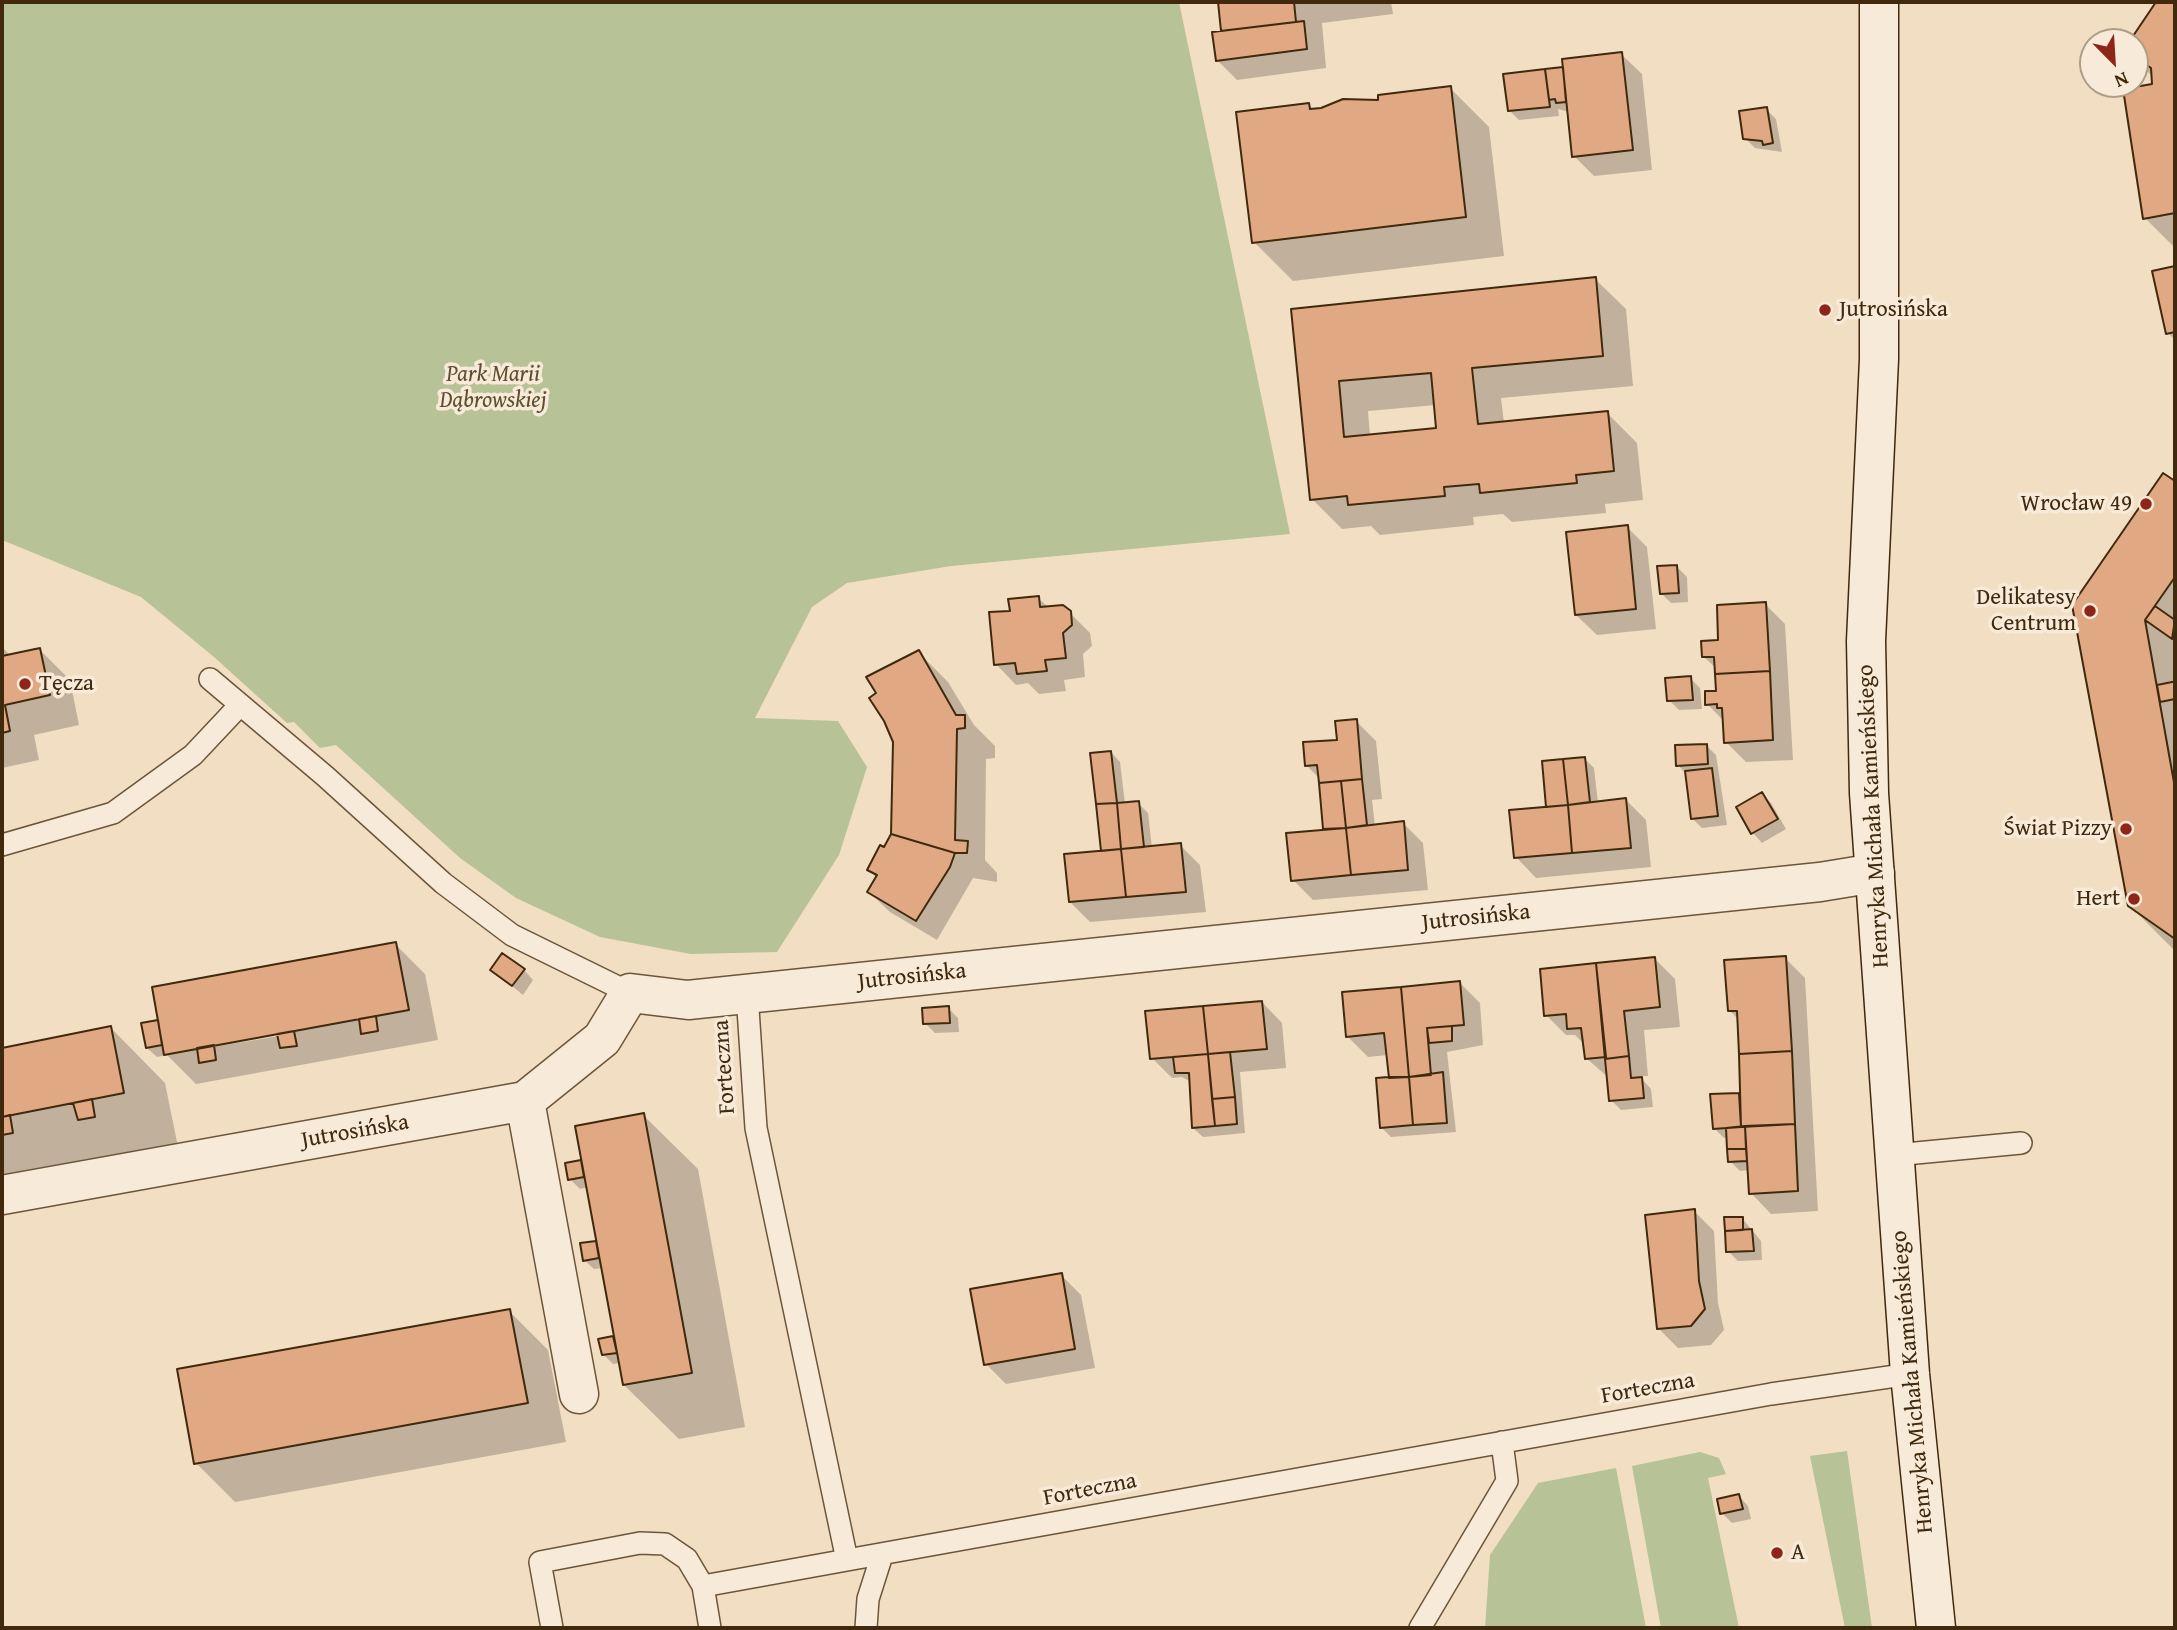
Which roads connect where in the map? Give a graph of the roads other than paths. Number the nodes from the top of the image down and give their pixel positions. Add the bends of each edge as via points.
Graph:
1 (1879, 2) edge
2 (210, 679) dead end
3 (240, 705) junction
4 (2, 845) edge
5 (1875, 873) junction
6 (630, 993) junction
7 (747, 994) junction
8 (525, 1101) junction
9 (2021, 1143) dead end
10 (1895, 1155) junction
11 (2, 1195) edge
12 (1910, 1374) junction
13 (579, 1394) dead end
14 (1502, 1442) junction
15 (882, 1555) junction
16 (847, 1560) junction
17 (703, 1586) junction
18 (552, 1628) edge
19 (710, 1628) edge
20 (866, 1628) edge
21 (1420, 1628) edge
22 (1936, 1628) edge

1 - 5 street, Henryka Michała Kamieńskiego via 1879,359 1866,641
2 - 3 lane
3 - 4 lane via 193,755 113,813
3 - 6 lane via 443,883 502,927
5 - 7 street, Jutrosińska
5 - 10 street, Henryka Michała Kamieńskiego
6 - 7 street, Jutrosińska via 688,1000
6 - 8 street, Jutrosińska via 602,1039
7 - 16 lane, Forteczna via 756,1128
8 - 11 street, Jutrosińska
8 - 13 street
9 - 10 lane
10 - 12 street, Henryka Michała Kamieńskiego
12 - 14 lane, Forteczna
12 - 22 street, Henryka Michała Kamieńskiego
14 - 15 lane, Forteczna
14 - 21 lane via 1507,1481
15 - 16 lane, Forteczna
15 - 20 lane via 868,1599
16 - 17 lane
17 - 18 lane via 687,1559 665,1544 640,1543 540,1562
17 - 19 lane

